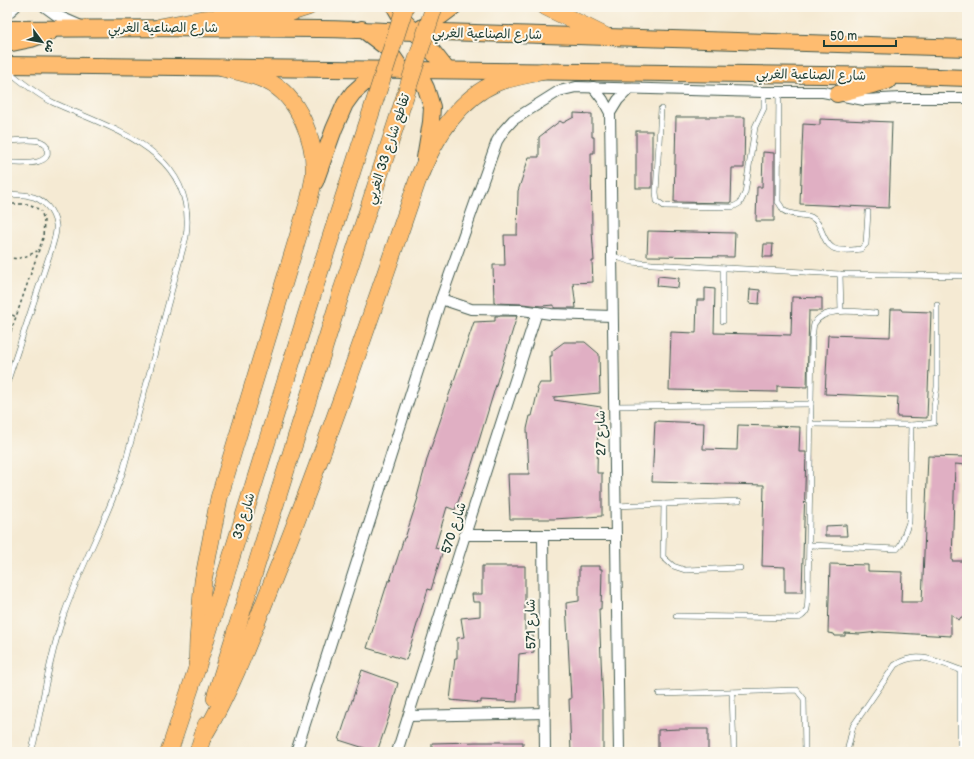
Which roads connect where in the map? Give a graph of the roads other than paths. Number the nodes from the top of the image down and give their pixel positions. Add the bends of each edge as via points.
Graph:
1 (15, 7) edge
2 (45, 7) edge
3 (308, 7) edge
4 (395, 7) edge
5 (405, 7) edge
6 (434, 7) edge
7 (453, 7) edge
8 (546, 7) edge
9 (7, 14) edge
10 (160, 27) junction
11 (63, 28) junction
12 (86, 28) junction
13 (7, 29) edge
14 (362, 29) junction
15 (607, 37) junction
16 (420, 38) junction
17 (7, 44) edge
18 (387, 48) junction
19 (967, 48) edge
20 (7, 65) edge
21 (222, 68) junction
22 (367, 69) junction
23 (7, 70) edge
24 (402, 70) junction
25 (446, 70) junction
26 (544, 72) junction
27 (909, 76) junction
28 (967, 78) edge
29 (594, 87) junction
30 (629, 89) junction
31 (764, 92) junction
32 (779, 92) junction
33 (837, 94) junction
34 (967, 98) edge
35 (661, 109) dead end
36 (610, 113) junction
37 (7, 142) edge
38 (12, 163) dead end
39 (423, 167) junction
40 (7, 195) edge
41 (309, 200) junction
42 (868, 212) dead end
43 (613, 256) junction
44 (723, 268) junction
45 (840, 274) junction
46 (967, 276) edge
47 (317, 280) joint
48 (342, 290) joint
49 (442, 299) junction
50 (937, 305) dead end
51 (537, 312) junction
52 (841, 312) junction
53 (875, 313) dead end
54 (612, 316) junction
55 (723, 321) dead end
56 (7, 383) edge
57 (811, 404) junction
58 (614, 406) junction
59 (811, 424) junction
60 (911, 425) junction
61 (739, 501) dead end
62 (664, 504) junction
63 (615, 506) junction
64 (465, 535) junction
65 (543, 535) junction
66 (616, 535) junction
67 (810, 546) junction
68 (740, 568) dead end
69 (676, 616) dead end
70 (197, 668) junction
71 (960, 670) junction
72 (967, 672) edge
73 (732, 692) junction
74 (659, 694) dead end
75 (545, 713) junction
76 (409, 716) junction
77 (200, 744) edge
78 (31, 752) edge
79 (168, 752) edge
80 (296, 752) edge
81 (397, 752) edge
82 (545, 752) edge
83 (619, 752) edge
84 (734, 752) edge
85 (805, 752) edge
86 (847, 752) edge
87 (960, 752) edge

1 - 9 street
2 - 12 street via 66,21
3 - 10 highway via 289,12 202,18
4 - 16 main road via 402,19
5 - 47 highway, تقاطع شارع 33 الغربي, bridge
6 - 48 highway, تقاطع شارع 33 الغربي, bridge
7 - 16 main road
8 - 15 highway
10 - 12 main road, شارع الصناعية الغربي
10 - 14 main road, شارع الصناعية الغربي
11 - 12 main road, شارع الصناعية الغربي
11 - 13 main road, شارع الصناعية الغربي
11 - 17 main road
14 - 16 main road, شارع الصناعية الغربي
14 - 18 main road
15 - 16 main road, شارع الصناعية الغربي via 443,32
15 - 19 main road, شارع الصناعية الغربي
16 - 18 main road
16 - 24 main road
16 - 25 main road
18 - 22 main road
18 - 24 main road
20 - 21 main road, شارع الصناعية الغربي
21 - 22 main road, شارع الصناعية الغربي
21 - 41 highway via 268,81 280,89 296,108 307,129 313,152 314,176
22 - 24 main road, شارع الصناعية الغربي
23 - 78 lane via 46,99 121,131 157,156 176,178 183,191 188,222 121,477 64,614 51,656
24 - 25 main road, شارع الصناعية الغربي
24 - 39 main road via 422,80 430,99 432,122
24 - 41 main road via 373,74 353,93 334,129
25 - 26 main road, شارع الصناعية الغربي
26 - 27 main road, شارع الصناعية الغربي
26 - 39 highway via 506,80 474,96 453,117 438,138
27 - 28 main road, شارع الصناعية الغربي
27 - 33 main road
29 - 30 street, شارع الصناعية الغربي
29 - 36 street, شارع 27
29 - 49 street, شارع الصناعية الغربي via 560,91 513,120 504,130 497,141
30 - 31 street, شارع الصناعية الغربي
30 - 36 street
31 - 32 street, شارع الصناعية الغربي
31 - 35 lane via 764,108 755,128 745,193 740,202 733,207 664,206 657,201
32 - 33 street, شارع الصناعية الغربي
32 - 42 lane via 778,202 784,210 811,218 818,223 826,241 840,250 861,250 866,244
33 - 34 street, شارع الصناعية الغربي via 864,100
36 - 43 street, شارع 27
37 - 38 lane via 36,141 47,146 48,153 45,159 39,162
39 - 77 highway via 310,486 236,672
40 - 56 lane via 31,196 40,200 48,206 56,224 52,247
41 - 70 highway via 219,498 203,581
43 - 44 lane via 632,262
43 - 54 street, شارع 27
44 - 45 lane
44 - 55 lane
45 - 46 lane
45 - 52 lane
47 - 70 highway, شارع 33
48 - 77 highway, شارع 33
49 - 51 street via 471,309
49 - 80 street, شارع الصناعية الغربي
50 - 60 lane via 938,387 934,423
51 - 54 street
51 - 64 street, شارع 570
52 - 53 lane
52 - 57 lane via 823,315 814,325
54 - 58 street, شارع 27
57 - 58 lane
57 - 59 lane
58 - 63 street, شارع 27
59 - 60 lane
59 - 67 lane
60 - 67 lane via 909,522 897,549
61 - 62 lane
62 - 63 lane
62 - 68 lane via 663,557 673,566 685,570
63 - 66 street, شارع 27
64 - 65 street
64 - 76 street, شارع 570
65 - 66 street
65 - 75 street, شارع 571
66 - 83 street, شارع 27
67 - 69 lane via 808,608 799,618
70 - 79 highway, شارع 33
71 - 72 lane
71 - 86 lane via 924,658 911,657 895,665 853,726
71 - 87 lane
73 - 74 lane
73 - 84 lane
73 - 85 lane via 797,690 804,699
75 - 76 street
75 - 82 street, شارع 571
76 - 81 street, شارع 570

